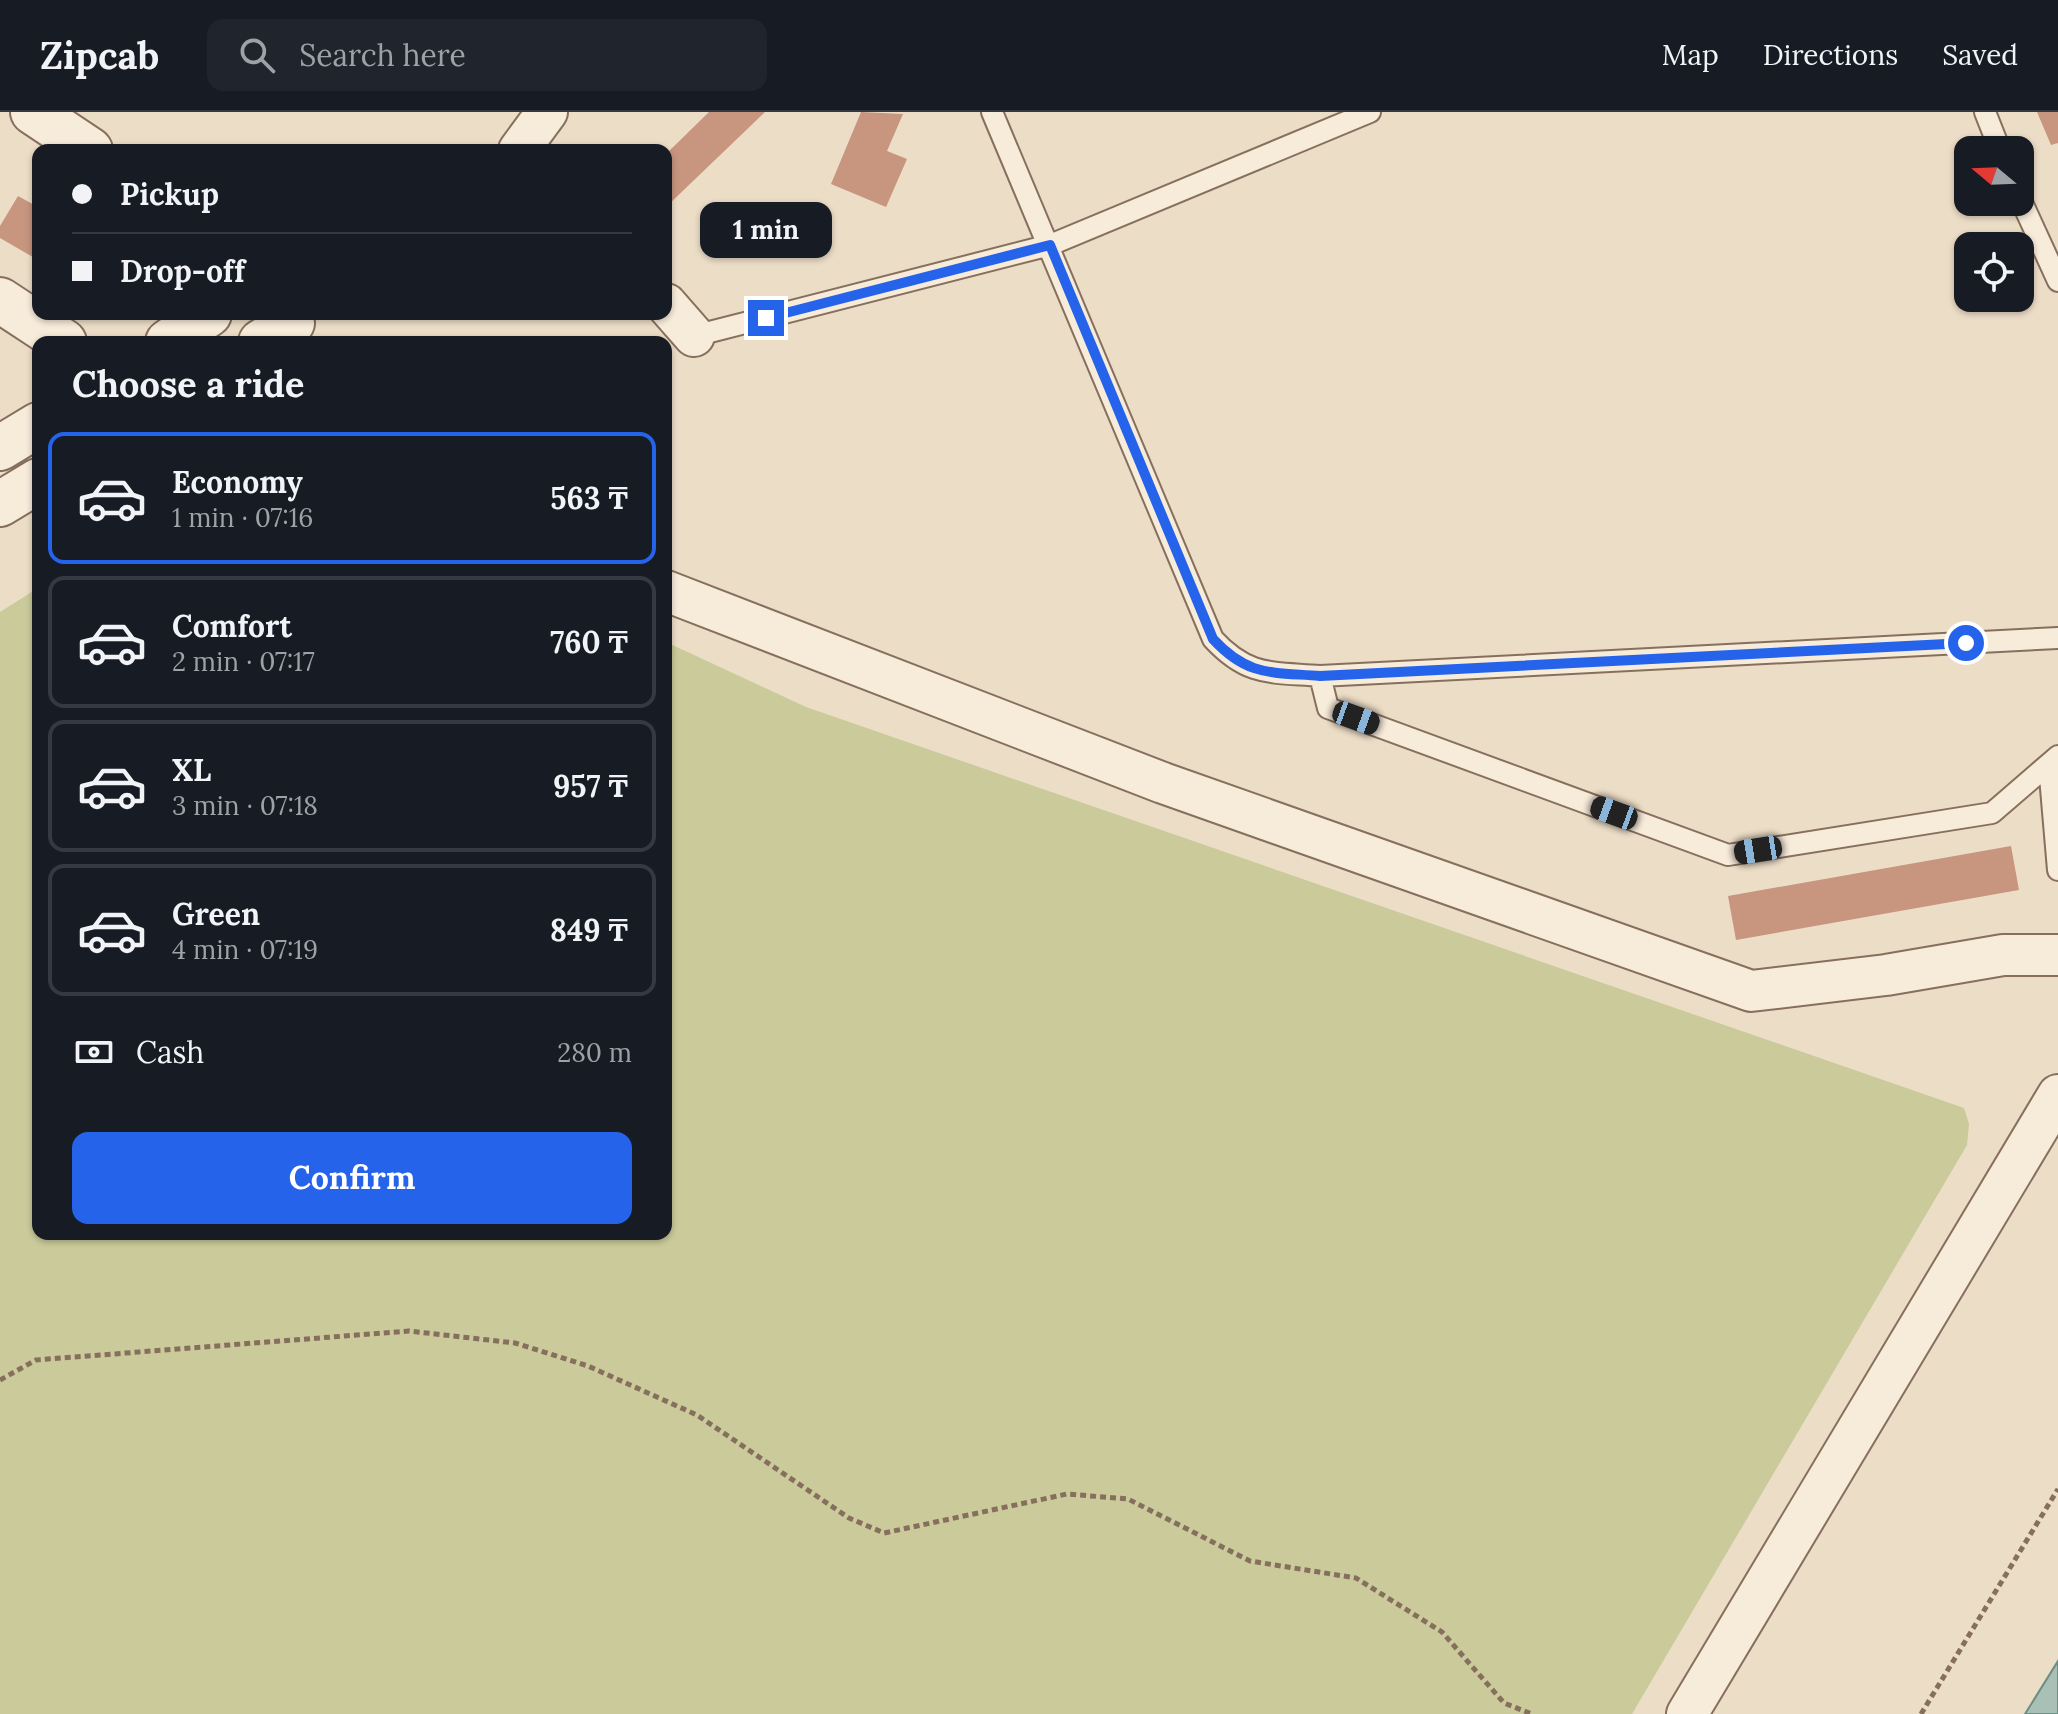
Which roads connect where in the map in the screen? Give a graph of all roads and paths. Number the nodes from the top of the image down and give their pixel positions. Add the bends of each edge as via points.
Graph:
1 (33, 112) edge
2 (547, 112) edge
3 (992, 112) edge
4 (1370, 112) edge
5 (1985, 112) edge
6 (1994, 136) edge
7 (81, 144) edge
8 (523, 144) edge
9 (2028, 216) edge
10 (1050, 245) junction
11 (2058, 281) edge
12 (0, 300) edge
13 (672, 311) edge
14 (200, 320) edge
15 (55, 336) edge
16 (177, 336) edge
17 (694, 336) joint
18 (32, 429) edge
19 (0, 448) edge
20 (32, 485) edge
21 (0, 504) edge
22 (672, 593) edge
23 (2058, 638) edge
24 (1320, 676) junction
25 (2055, 764) edge
26 (2058, 870) edge
27 (2058, 955) edge
28 (2058, 1095) edge
29 (0, 1380) edge
30 (2058, 1489) edge
31 (1532, 1714) edge
32 (1687, 1714) edge
33 (1921, 1714) edge

1 - 7 street
2 - 8 street
3 - 10 lane
4 - 10 lane
5 - 6 lane
9 - 11 lane
10 - 17 lane
10 - 24 lane via 1213,639 1230,658 1258,671
12 - 15 street
13 - 17 street
14 - 16 street
18 - 19 street
20 - 21 street
22 - 27 street via 1149,777 1751,991 2003,955
23 - 24 lane
24 - 25 lane via 1328,708 1728,855 1992,813
25 - 26 lane
28 - 32 street
29 - 31 path via 36,1360 409,1331 515,1343 588,1366 697,1415 849,1518 884,1533 1067,1494 1128,1499 1250,1561 1356,1578 1442,1632 1504,1703
30 - 33 path

